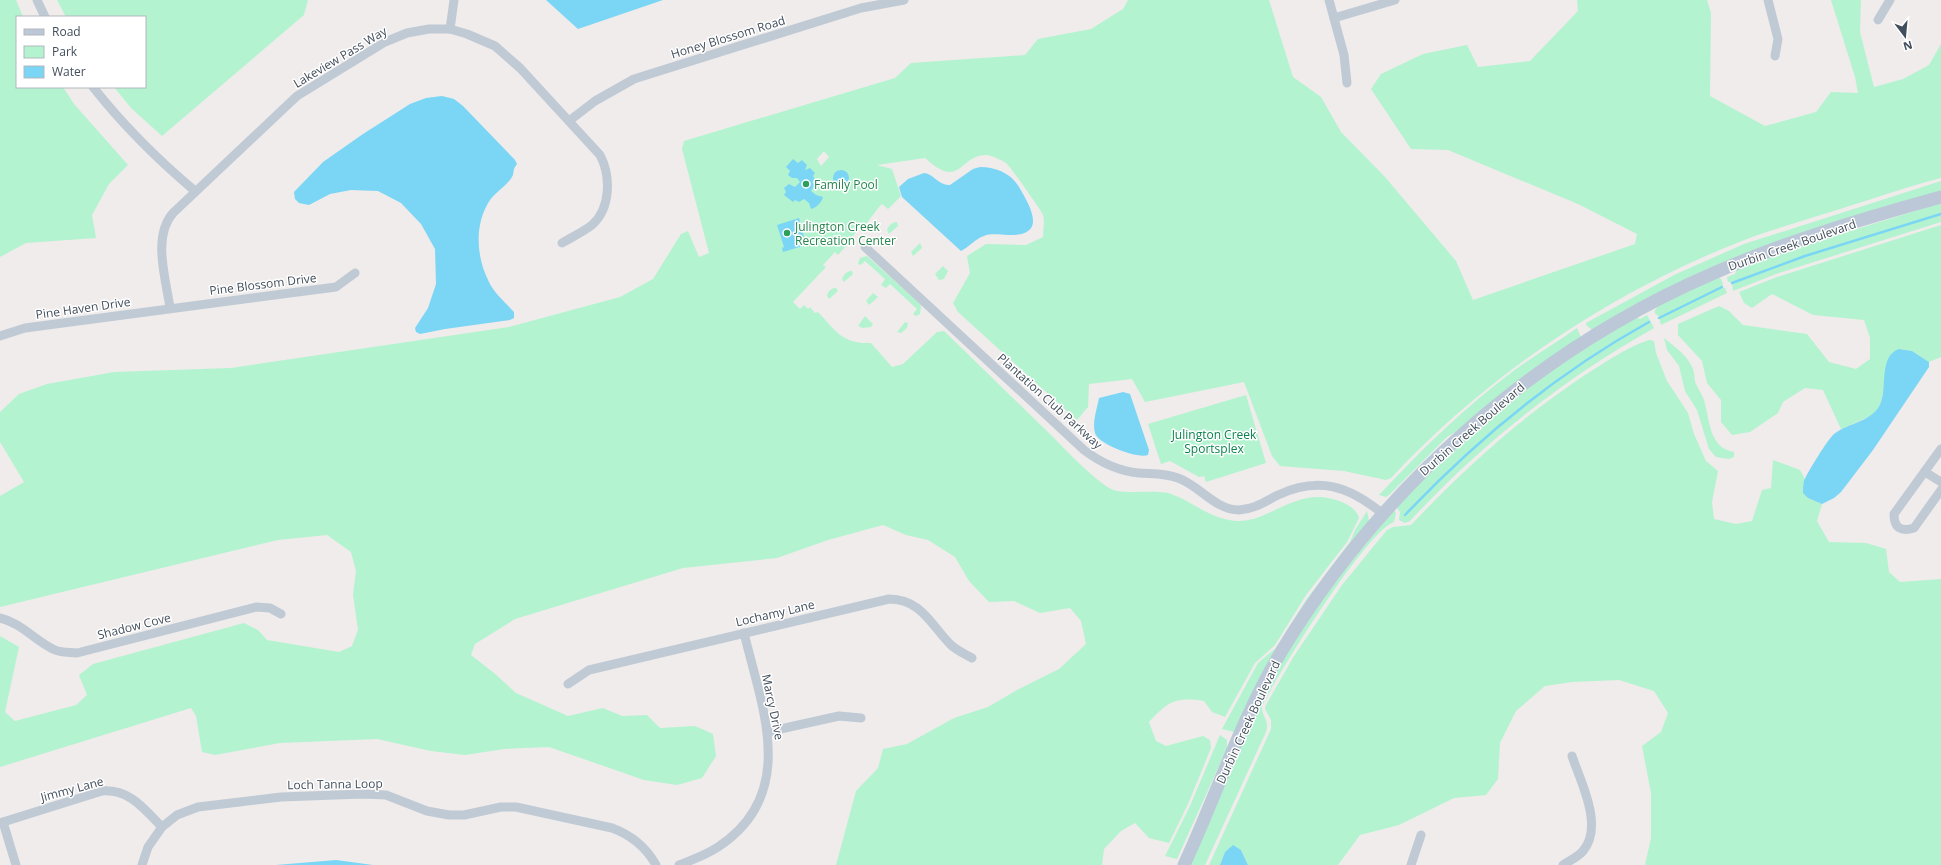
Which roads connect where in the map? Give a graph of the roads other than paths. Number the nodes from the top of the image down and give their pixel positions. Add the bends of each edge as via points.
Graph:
1 (37, 0) edge
2 (454, 0) edge
3 (904, 0) edge
4 (1329, 0) edge
5 (1395, 0) edge
6 (1768, 0) edge
7 (1890, 0) edge
8 (860, 4) edge
9 (45, 16) edge
10 (1334, 18) junction
11 (1878, 20) dead end
12 (450, 29) junction
13 (1775, 56) dead end
14 (1347, 83) dead end
15 (93, 88) edge
16 (569, 121) junction
17 (195, 191) junction
18 (1941, 197) edge
19 (562, 243) dead end
20 (864, 247) dead end
21 (355, 273) dead end
22 (170, 308) junction
23 (0, 336) edge
24 (1941, 450) edge
25 (1925, 472) junction
26 (1941, 482) edge
27 (1941, 490) edge
28 (1383, 514) junction
29 (281, 614) dead end
30 (0, 618) edge
31 (744, 633) junction
32 (972, 658) dead end
33 (568, 684) dead end
34 (861, 718) dead end
35 (768, 732) junction
36 (1572, 756) dead end
37 (1, 822) edge
38 (162, 827) junction
39 (1421, 835) dead end
40 (16, 865) edge
41 (142, 865) edge
42 (656, 865) edge
43 (679, 865) edge
44 (1184, 865) edge
45 (1411, 865) edge
46 (1563, 865) edge

1 - 9 street
2 - 12 street
3 - 8 street, Honey Blossom Road
4 - 10 street
5 - 10 street
6 - 13 street via 1778,39
7 - 11 street
8 - 16 street, Honey Blossom Road via 634,79 595,101
10 - 14 street via 1344,55
12 - 16 street, Lakeview Pass Way via 495,46 520,68
12 - 17 street, Lakeview Pass Way via 407,33 385,42 297,96
15 - 17 street via 117,118
16 - 19 street, Lakeview Pass Way via 594,147 605,166 608,180 607,198 602,212 593,224
17 - 22 street, Lakeview Pass Way via 167,220 162,232
18 - 28 street, Durbin Creek Boulevard via 1764,253 1712,274 1629,315 1556,361 1493,408 1429,466
20 - 28 street, Plantation Club Parkway via 1084,450 1102,462 1127,471 1161,473 1177,477 1190,482 1217,503 1233,510 1253,508 1291,490 1321,484 1352,492 1371,503
21 - 22 street, Pine Blossom Drive via 336,287
22 - 23 street, Pine Haven Drive via 25,328
24 - 25 street
25 - 26 street
25 - 27 street via 1894,514 1898,528 1914,528
28 - 44 street, Durbin Creek Boulevard via 1323,589 1270,672 1237,739
29 - 30 street, Shadow Cove via 270,608 256,607 77,653 54,649 12,621
31 - 32 street, Lochamy Lane via 889,599 899,599 915,605 952,646
31 - 33 street, Lochamy Lane via 589,670
31 - 35 street, Marcy Drive
34 - 35 street via 840,716
35 - 43 street, Marcy Drive via 767,775 763,791 749,818 717,848
36 - 46 street via 1591,814 1592,832 1588,845 1582,852
37 - 38 street, Jimmy Lane via 102,791 110,791 126,794
37 - 40 street
38 - 41 street, Loch Tanna Loop via 148,847
38 - 42 street, Loch Tanna Loop via 177,815 198,807 280,797 378,794 442,814 464,815 501,807 516,807 612,828 638,842
39 - 45 street

